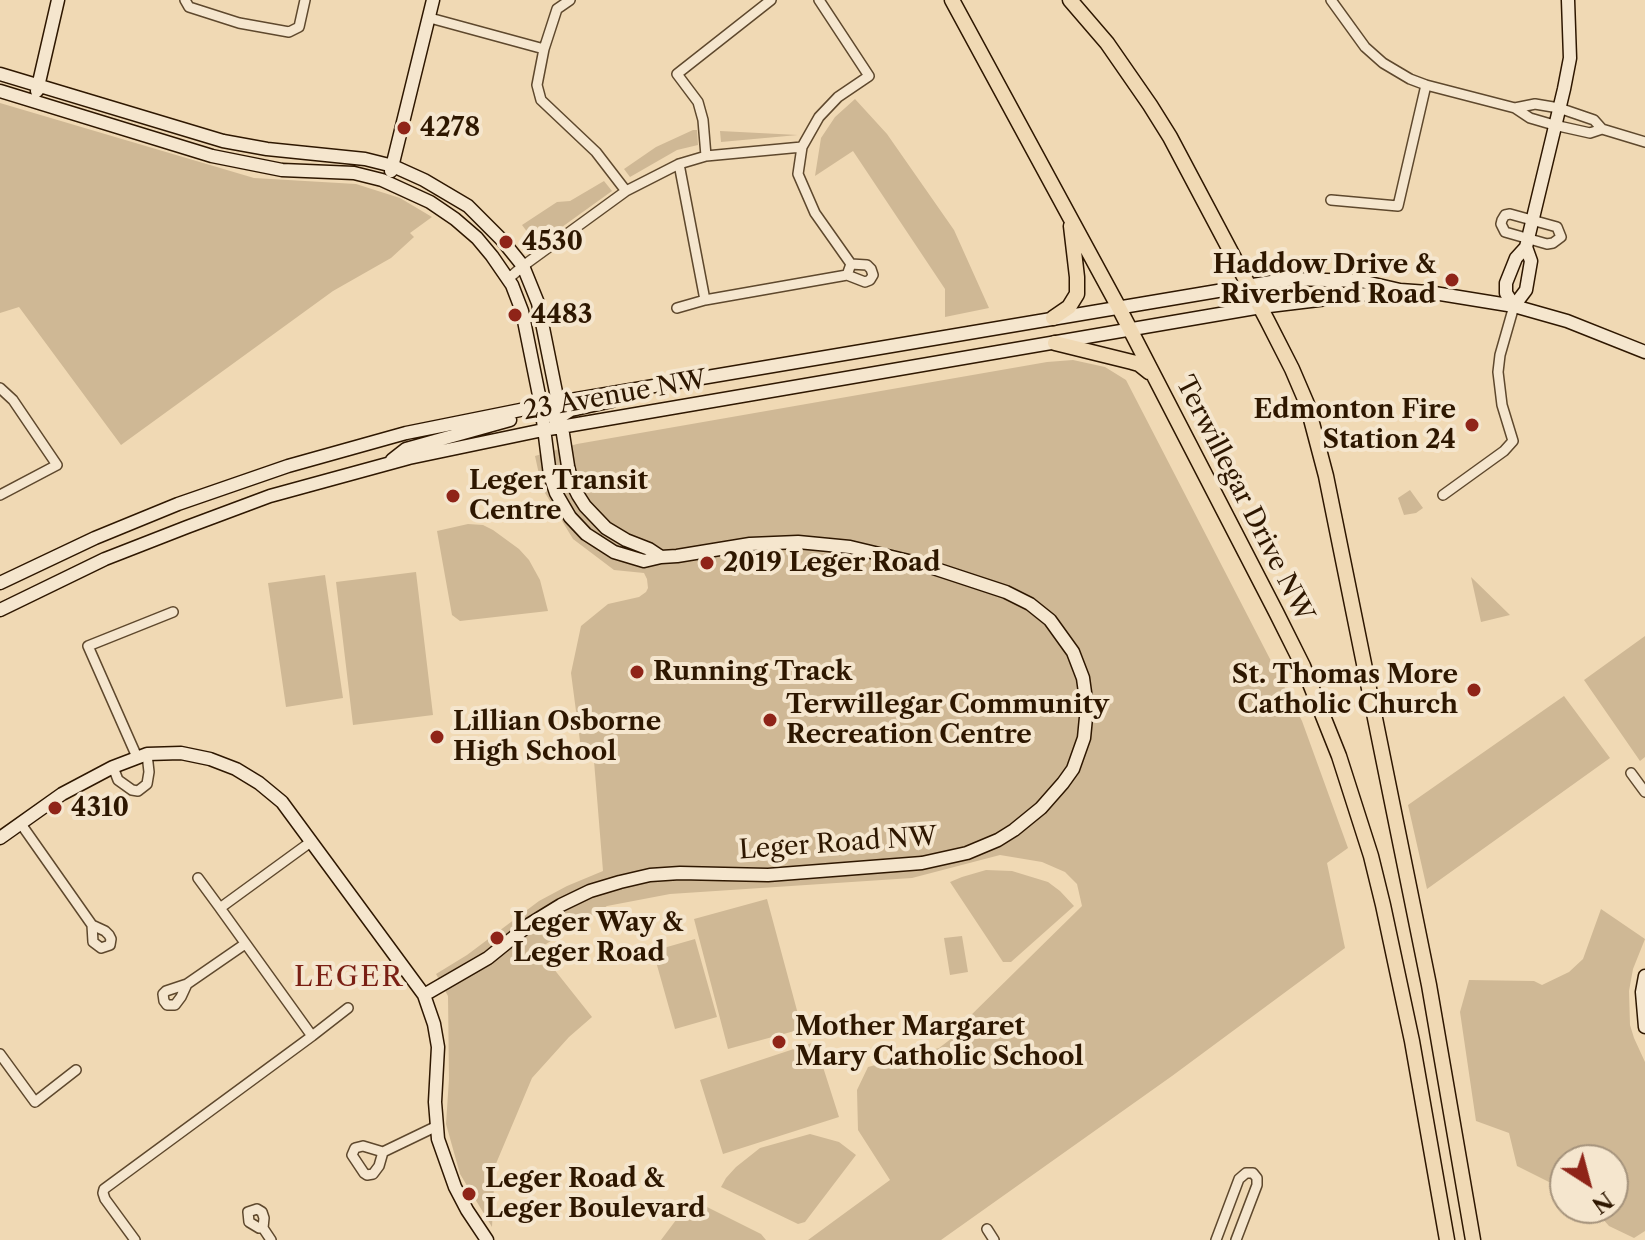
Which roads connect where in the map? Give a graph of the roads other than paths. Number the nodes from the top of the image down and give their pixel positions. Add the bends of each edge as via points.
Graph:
1 (58, 0) edge
2 (185, 0) edge
3 (305, 0) edge
4 (433, 0) edge
5 (570, 0) edge
6 (771, 0) edge
7 (819, 0) edge
8 (952, 0) edge
9 (1070, 0) edge
10 (1331, 0) edge
11 (1568, 0) edge
12 (430, 18) junction
13 (544, 49) junction
14 (0, 74) edge
15 (1426, 85) junction
16 (39, 86) junction
17 (0, 91) edge
18 (34, 102) junction
19 (1515, 108) junction
20 (1559, 108) junction
21 (1554, 125) junction
22 (1602, 129) junction
23 (1645, 142) edge
24 (802, 147) junction
25 (706, 156) junction
26 (679, 164) junction
27 (393, 166) junction
28 (386, 182) junction
29 (626, 191) junction
30 (1331, 200) dead end
31 (1070, 218) junction
32 (1533, 219) junction
33 (1527, 243) junction
34 (851, 264) junction
35 (523, 266) junction
36 (847, 275) junction
37 (508, 279) junction
38 (1249, 285) junction
39 (1400, 290) junction
40 (705, 300) junction
41 (1118, 306) junction
42 (1514, 306) junction
43 (1261, 307) junction
44 (677, 308) dead end
45 (1053, 318) junction
46 (1129, 331) junction
47 (1055, 343) junction
48 (1645, 352) edge
49 (724, 374) junction
50 (1156, 379) junction
51 (0, 388) edge
52 (558, 402) junction
53 (541, 408) junction
54 (560, 422) junction
55 (543, 430) junction
56 (388, 463) junction
57 (0, 495) edge
58 (1443, 495) dead end
59 (661, 557) junction
60 (0, 583) edge
61 (0, 610) edge
62 (173, 612) dead end
63 (142, 755) junction
64 (113, 767) junction
65 (1631, 773) dead end
66 (1645, 792) edge
67 (21, 824) junction
68 (0, 838) edge
69 (312, 841) junction
70 (198, 878) dead end
71 (220, 908) junction
72 (92, 925) dead end
73 (245, 944) junction
74 (1645, 976) edge
75 (187, 984) dead end
76 (424, 995) junction
77 (348, 1008) dead end
78 (1645, 1025) edge
79 (312, 1036) junction
80 (0, 1054) edge
81 (76, 1070) dead end
82 (437, 1126) junction
83 (383, 1152) dead end
84 (263, 1228) dead end
85 (987, 1229) dead end
86 (135, 1240) edge
87 (271, 1240) edge
88 (487, 1240) edge
89 (994, 1240) edge
90 (1216, 1240) edge
91 (1236, 1240) edge
92 (1447, 1240) edge
93 (1473, 1240) edge

1 - 16 street
2 - 3 street via 189,7 239,23 289,32 299,27
4 - 12 street
5 - 13 street via 557,9
6 - 25 street via 677,74 698,102
7 - 24 street via 869,76 819,117
8 - 31 main road, Terwillegar Drive NW
9 - 38 main road, Terwillegar Drive NW via 1150,105
10 - 15 street via 1365,47
11 - 20 street via 1570,58
12 - 13 street
12 - 27 street
13 - 29 street via 537,85 541,100 596,152
14 - 16 street
15 - 19 street
15 - 30 street via 1398,206
16 - 18 street
16 - 27 street via 223,141
17 - 18 street, Leger Road NW
18 - 28 street, Leger Road NW via 212,156 282,170 354,173
19 - 20 street
19 - 21 street
20 - 21 street
20 - 22 street via 1594,120
21 - 22 street via 1590,133
21 - 32 street
22 - 23 street
24 - 25 street
24 - 34 street via 798,174 815,213
25 - 26 street
26 - 29 street
26 - 40 street
27 - 28 street
27 - 35 street via 468,206
28 - 37 street, Leger Road NW via 455,219
29 - 35 street
31 - 41 main road, Terwillegar Drive NW
31 - 45 main road via 1077,294
32 - 33 street
32 - 33 street via 1510,214 1502,220 1505,232
32 - 33 street via 1557,227 1561,237 1553,243
33 - 42 street via 1531,261 1526,290
33 - 42 street via 1506,283
34 - 36 street
34 - 36 street via 867,265 873,275 865,282
35 - 37 street
35 - 52 street via 538,303
36 - 40 street
37 - 53 street, Leger Road NW via 522,311
38 - 39 street, 23 Avenue NW via 1317,279
38 - 41 street, 23 Avenue NW
38 - 43 main road, Terwillegar Drive NW
39 - 42 street
39 - 43 street, 23 Avenue NW
40 - 44 street
41 - 45 street, 23 Avenue NW
41 - 46 main road, Terwillegar Drive NW
42 - 48 street
42 - 58 street via 1498,372 1513,441
43 - 46 street, 23 Avenue NW
43 - 93 main road, Terwillegar Drive NW via 1307,404 1323,463 1429,985
45 - 49 street, 23 Avenue NW
46 - 47 street, 23 Avenue NW
46 - 50 main road, Terwillegar Drive NW
47 - 50 main road via 1132,362
47 - 54 street, 23 Avenue NW
49 - 52 street, 23 Avenue NW
49 - 54 street via 571,410
50 - 92 main road, Terwillegar Drive NW via 1303,666 1339,756 1386,920
51 - 57 street via 57,465
52 - 53 street, 23 Avenue NW
52 - 54 street
53 - 55 street, Leger Road NW
53 - 56 street via 406,449
53 - 60 street, 23 Avenue NW via 406,433 263,474 136,520
54 - 55 street, 23 Avenue NW
54 - 59 street via 572,483 585,506 606,528
55 - 56 street, 23 Avenue NW
55 - 59 street, Leger Road NW via 550,475 570,517 614,552 644,561
56 - 61 street, 23 Avenue NW via 270,496 187,527 105,559
59 - 76 street, Leger Road NW via 798,542 850,547 921,564 1030,604 1050,620 1079,664 1087,723 1073,769 1027,820 967,853 903,865 768,875 680,873 620,882 561,905 488,958
62 - 63 street via 88,646
63 - 64 street
63 - 64 street via 149,772 147,784 138,791 118,780
63 - 69 street via 181,753 236,769 282,802
64 - 67 street
65 - 66 street
67 - 68 street
67 - 72 street
69 - 71 street
69 - 76 street
70 - 71 street
71 - 73 street
73 - 75 street
73 - 79 street
74 - 78 street
76 - 82 street via 438,1047
77 - 79 street
79 - 86 street via 104,1189 105,1199
80 - 81 street via 35,1102
82 - 83 street
82 - 88 street via 455,1187
84 - 87 street
85 - 89 street
90 - 91 street via 1239,1179 1253,1173 1257,1185

